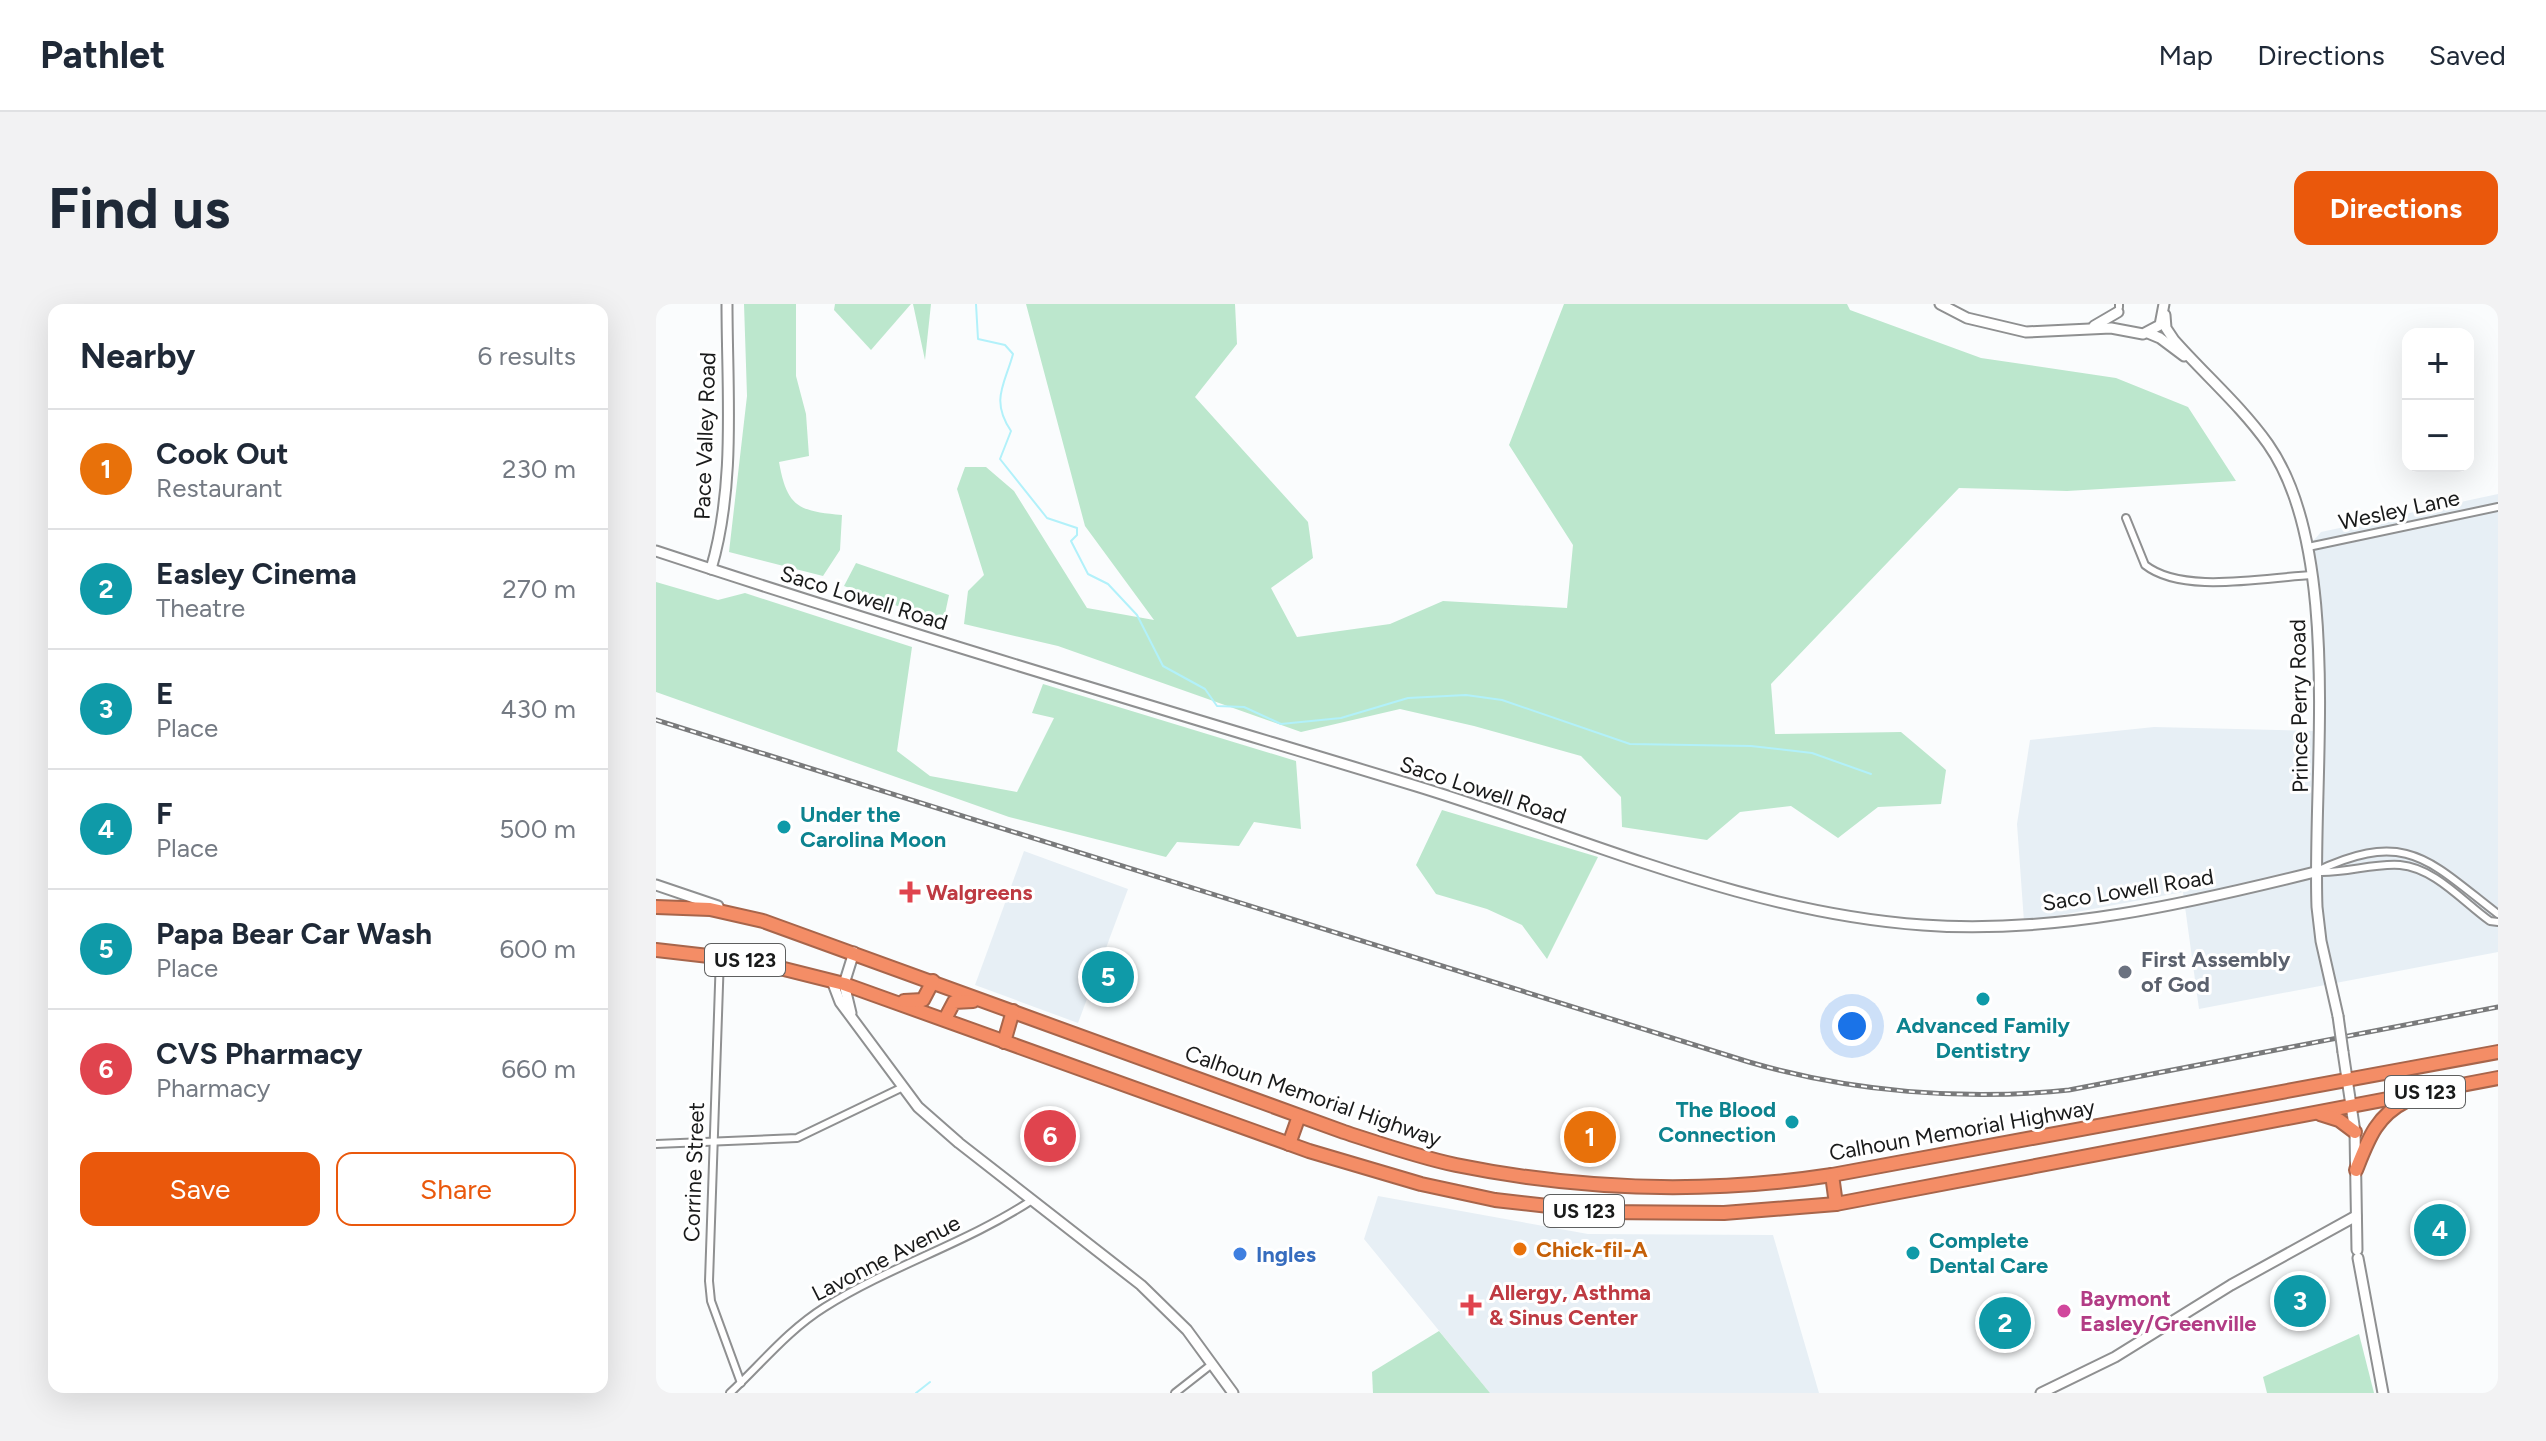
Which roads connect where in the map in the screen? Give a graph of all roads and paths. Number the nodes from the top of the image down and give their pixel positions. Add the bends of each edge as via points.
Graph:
1 (727, 304) edge
2 (1940, 304) edge
3 (2119, 307) edge
4 (2166, 308) edge
5 (2080, 331) junction
6 (2133, 332) junction
7 (2148, 333) junction
8 (2196, 365) junction
9 (2498, 507) edge
10 (2126, 518) dead end
11 (2308, 547) junction
12 (656, 551) edge
13 (711, 569) junction
14 (2313, 575) junction
15 (2315, 872) junction
16 (656, 885) edge
17 (656, 907) edge
18 (2498, 914) edge
19 (743, 915) junction
20 (2498, 922) edge
21 (656, 950) edge
22 (854, 952) junction
23 (720, 956) junction
24 (933, 981) junction
25 (838, 982) junction
26 (897, 1001) junction
27 (988, 1002) junction
28 (1013, 1011) junction
29 (945, 1019) junction
30 (1004, 1042) junction
31 (2498, 1052) edge
32 (2498, 1078) edge
33 (2348, 1079) junction
34 (901, 1088) junction
35 (2422, 1093) junction
36 (2352, 1107) junction
37 (2317, 1114) junction
38 (1299, 1116) junction
39 (2355, 1132) junction
40 (656, 1144) edge
41 (714, 1144) junction
42 (1289, 1144) junction
43 (2356, 1170) junction
44 (1832, 1175) junction
45 (1638, 1187) junction
46 (1032, 1200) junction
47 (1836, 1204) junction
48 (1639, 1214) junction
49 (2356, 1216) junction
50 (1212, 1364) junction
51 (741, 1383) junction
52 (730, 1393) edge
53 (1175, 1393) edge
54 (1233, 1393) edge
55 (2041, 1393) edge
56 (2383, 1393) edge

1 - 13 street, Pace Valley Road via 726,454
2 - 5 street via 1997,327
3 - 5 street via 2103,323
3 - 6 street via 2124,326
4 - 7 street via 2157,328
4 - 8 street, Prince Perry Road via 2166,328
5 - 6 street
6 - 7 street
7 - 8 street, Prince Perry Road
8 - 11 street, Prince Perry Road via 2269,446 2289,484
9 - 11 street, Wesley Lane
10 - 14 street via 2145,565 2175,580
11 - 14 street, Prince Perry Road
12 - 13 street, Saco Lowell Road
13 - 15 street, Saco Lowell Road via 1418,786 1730,889 1834,915 1961,927 2044,923
14 - 15 street, Prince Perry Road via 2319,761
15 - 18 street via 2340,860 2415,854
15 - 20 street via 2410,867
15 - 33 street, Prince Perry Road, bridge via 2321,941
16 - 19 street
17 - 19 highway, Calhoun Memorial Highway / US 123
19 - 22 highway, Calhoun Memorial Highway / US 123
21 - 23 highway, US 123
22 - 24 highway, Calhoun Memorial Highway / US 123
22 - 25 street
23 - 25 highway, US 123
23 - 41 street, Corrine Street
24 - 26 highway via 923,1000
24 - 27 highway, Calhoun Memorial Highway / US 123
25 - 26 highway, US 123
25 - 34 street via 840,1002
26 - 29 highway, US 123
27 - 28 highway, Calhoun Memorial Highway / US 123
27 - 29 highway via 954,1002
28 - 30 highway
28 - 38 highway, Calhoun Memorial Highway / US 123
29 - 30 highway, US 123
30 - 42 highway, US 123
31 - 33 highway, Calhoun Memorial Highway / US 123
32 - 35 highway, US 123
33 - 36 street, Prince Perry Road
33 - 44 highway, Calhoun Memorial Highway / US 123
34 - 41 street via 797,1138
34 - 46 street via 959,1143
35 - 36 highway, US 123
35 - 43 highway via 2389,1110 2372,1131
36 - 37 highway, US 123
36 - 39 street, Prince Perry Road
37 - 39 highway
37 - 47 highway, US 123
38 - 42 highway
38 - 45 highway, Calhoun Memorial Highway / US 123 via 1455,1165
39 - 43 street, Prince Perry Road
40 - 41 street
41 - 51 street, Corrine Street via 711,1301
42 - 48 highway, US 123 via 1456,1193
43 - 49 street, Prince Perry Road
44 - 45 highway, Calhoun Memorial Highway / US 123 via 1785,1182
44 - 47 highway
45 - 48 highway
46 - 50 street via 1141,1285 1187,1330
46 - 51 street, Lavonne Avenue via 1000,1221 827,1305 793,1328
47 - 48 highway, US 123
49 - 55 street via 2115,1357
49 - 56 street, Prince Perry Road
50 - 53 street
50 - 54 street
51 - 52 street, Lavonne Avenue

